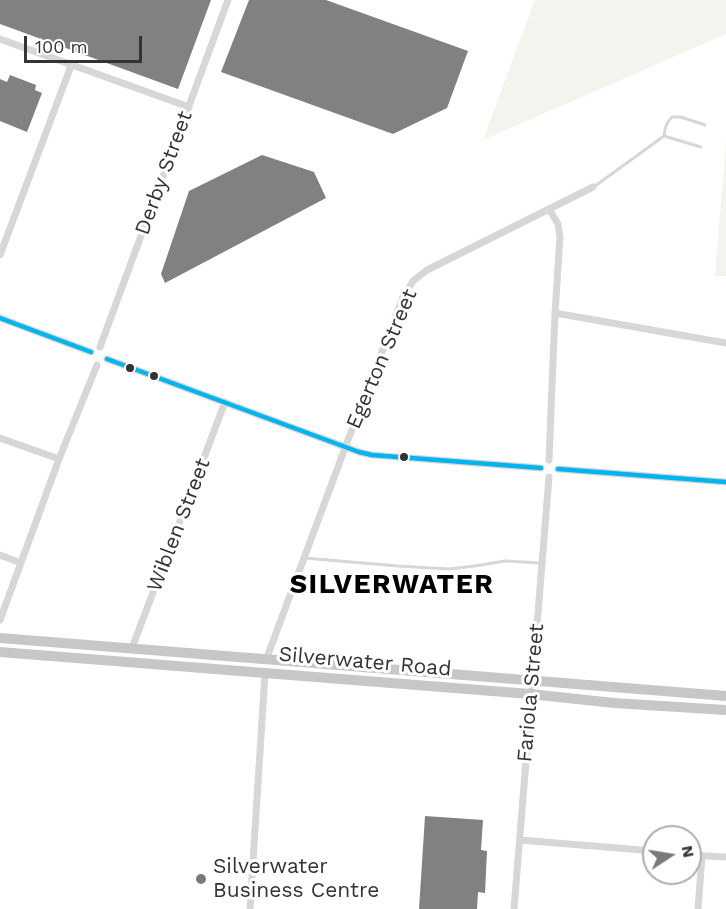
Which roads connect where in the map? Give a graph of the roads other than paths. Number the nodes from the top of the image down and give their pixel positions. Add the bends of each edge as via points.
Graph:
1 (228, 0) edge
2 (0, 39) edge
3 (70, 66) junction
4 (189, 107) junction
5 (705, 125) dead end
6 (664, 136) junction
7 (701, 147) dead end
8 (593, 187) joint
9 (549, 209) junction
10 (0, 255) edge
11 (555, 313) junction
12 (0, 318) edge
13 (726, 343) edge
14 (100, 347) junction
15 (91, 352) junction
16 (107, 359) junction
17 (97, 364) junction
18 (225, 402) junction
19 (0, 438) edge
20 (345, 447) junction
21 (59, 459) junction
22 (549, 460) junction
23 (541, 468) junction
24 (558, 469) junction
25 (549, 477) junction
26 (726, 482) edge
27 (0, 555) edge
28 (304, 558) junction
29 (21, 562) junction
30 (541, 563) junction
31 (0, 620) edge
32 (0, 638) edge
33 (132, 648) junction
34 (0, 652) edge
35 (266, 660) junction
36 (265, 673) junction
37 (531, 680) junction
38 (530, 694) junction
39 (726, 696) edge
40 (726, 710) edge
41 (520, 840) junction
42 (642, 850) edge
43 (702, 856) edge
44 (726, 857) edge
45 (700, 885) edge
46 (250, 909) edge
47 (514, 909) edge
48 (698, 909) edge

1 - 4 street, Derby Street
2 - 3 street
3 - 4 street
3 - 10 street
4 - 14 street, Derby Street
5 - 6 lane via 672,117 666,122
6 - 7 lane
6 - 8 lane
8 - 9 street, Egerton Street
9 - 11 street via 560,231
9 - 20 street, Egerton Street via 427,270 413,281 403,297
11 - 13 street
11 - 22 street
12 - 15 street
14 - 15 street
14 - 16 street via 107,351
15 - 17 street via 91,360
16 - 17 street
16 - 18 street
17 - 21 street
18 - 20 street
18 - 33 street, Wiblen Street
19 - 21 street
20 - 23 street via 372,455
20 - 28 street, Egerton Street
21 - 29 street
22 - 23 street
22 - 24 street
23 - 25 street
24 - 25 street
24 - 26 street
25 - 30 street, Fariola Street
27 - 29 street
28 - 30 lane via 449,569 505,561
28 - 35 street, Egerton Street
29 - 31 street
30 - 37 street, Fariola Street
32 - 33 highway, Silverwater Road
33 - 35 highway, Silverwater Road
34 - 36 highway, Silverwater Road
35 - 37 highway, Silverwater Road
36 - 38 highway, Silverwater Road
36 - 46 street
37 - 38 street, Fariola Street
37 - 39 highway, Silverwater Road
38 - 40 highway, Silverwater Road
38 - 41 street, Fariola Street
41 - 42 street
41 - 47 street, Fariola Street
43 - 44 street
45 - 48 street

